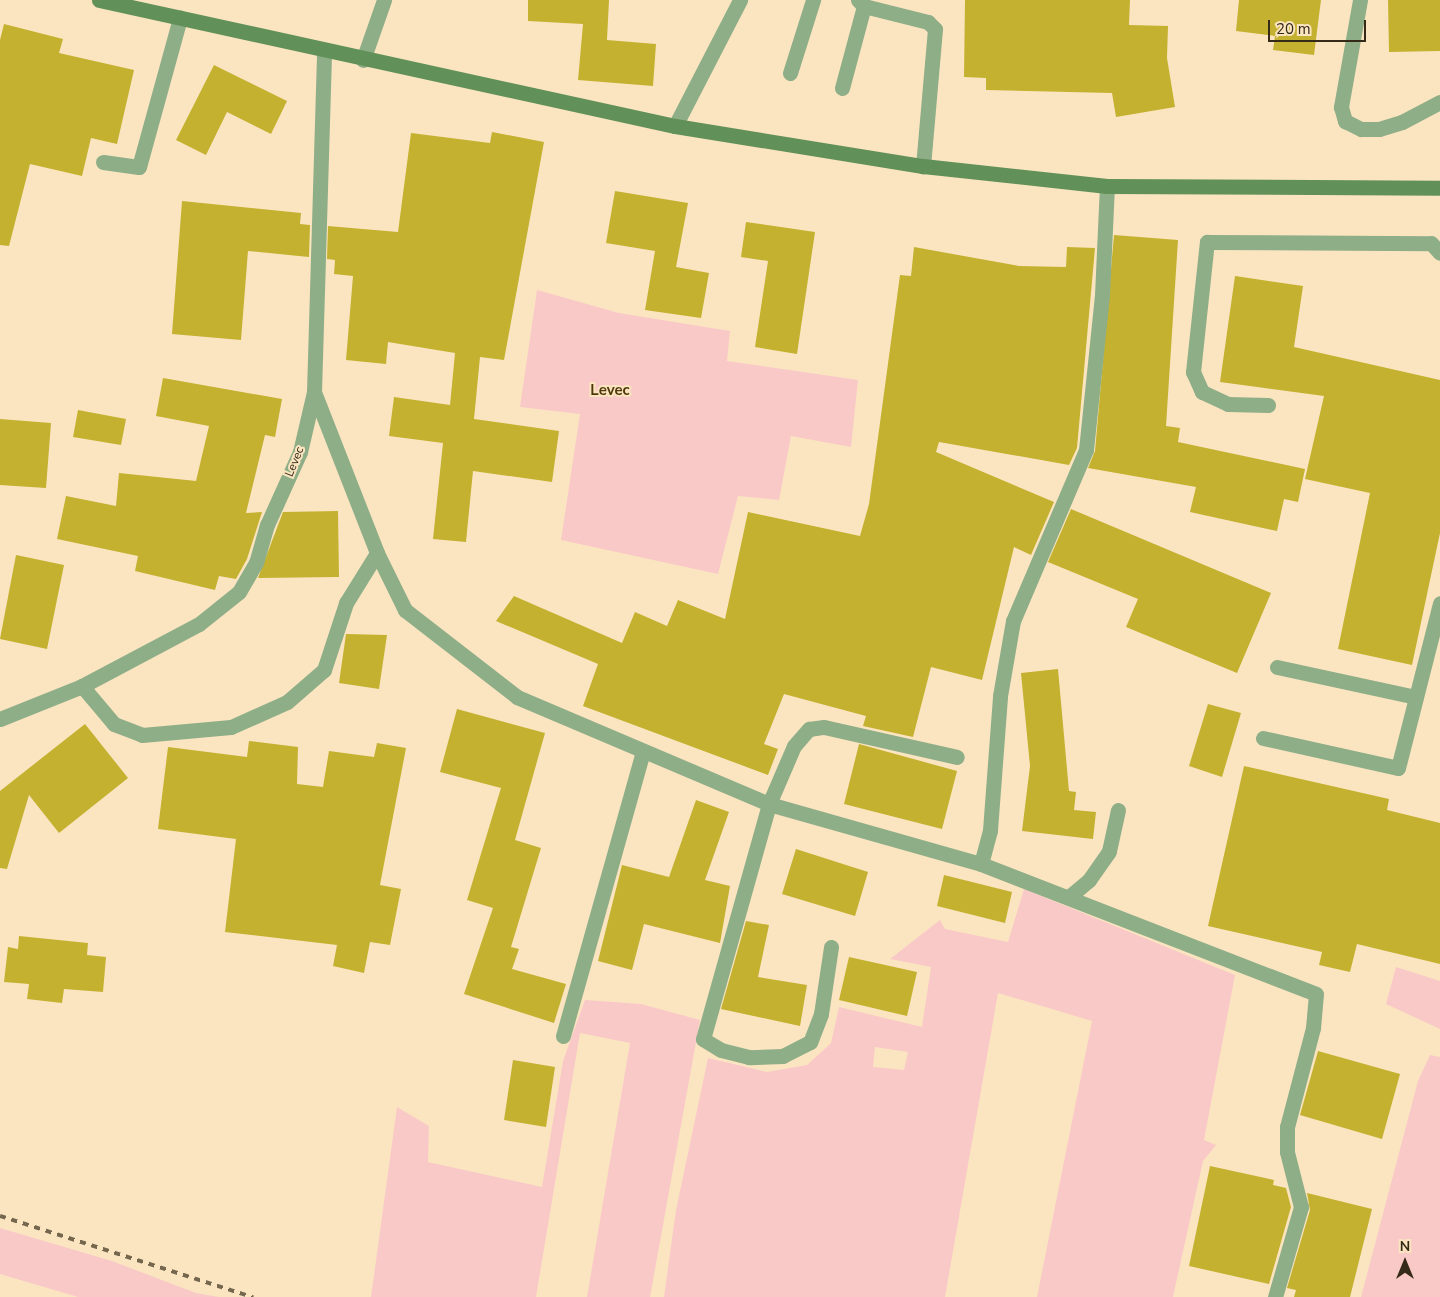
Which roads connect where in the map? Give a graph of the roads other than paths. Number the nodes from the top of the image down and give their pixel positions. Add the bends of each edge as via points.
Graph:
1 (100, 0) edge
2 (384, 0) edge
3 (740, 0) edge
4 (812, 0) edge
5 (1360, 0) edge
6 (861, 3) edge
7 (180, 18) junction
8 (324, 51) junction
9 (363, 60) junction
10 (790, 72) dead end
11 (842, 88) dead end
12 (1440, 102) edge
13 (675, 126) junction
14 (103, 162) dead end
15 (923, 166) junction
16 (1107, 186) junction
17 (1440, 188) edge
18 (1440, 253) edge
19 (314, 392) junction
20 (1268, 405) dead end
21 (376, 553) junction
22 (1440, 603) edge
23 (1277, 667) dead end
24 (82, 686) junction
25 (1416, 697) junction
26 (0, 718) edge
27 (1263, 738) dead end
28 (643, 752) junction
29 (957, 757) dead end
30 (769, 804) junction
31 (1118, 810) dead end
32 (981, 864) junction
33 (1070, 896) junction
34 (831, 947) dead end
35 (564, 1036) dead end
36 (1276, 1297) edge

1 - 7 main road
2 - 9 street
3 - 13 street
4 - 10 street
5 - 12 street via 1341,107 1345,121 1361,129 1379,129 1409,119
6 - 11 street
6 - 15 street via 928,22 935,29
7 - 8 main road
7 - 14 street via 139,167
8 - 9 main road
8 - 19 street, Levec
9 - 13 main road
13 - 15 main road
15 - 16 main road
16 - 17 main road
16 - 32 street via 1102,295 1086,450 1012,621 1000,696 990,830
18 - 20 street via 1431,243 1207,242 1193,372 1202,392 1228,404
19 - 21 street
19 - 24 street, Levec via 300,452 267,525 256,563 239,592 199,624
21 - 24 street via 346,603 324,670 287,702 231,727 142,735 114,724
21 - 28 street via 405,610 517,697
22 - 25 street
23 - 25 street
24 - 26 street, Levec
25 - 27 street via 1398,768
28 - 30 street
28 - 35 street
29 - 30 street via 824,727 809,729 794,746
30 - 32 street
30 - 34 street via 703,1038 721,1050 749,1058 784,1056 810,1042 822,1014
31 - 33 street via 1109,851 1089,880
32 - 33 street
33 - 36 street via 1316,994 1313,1028 1287,1127 1288,1152 1301,1206

